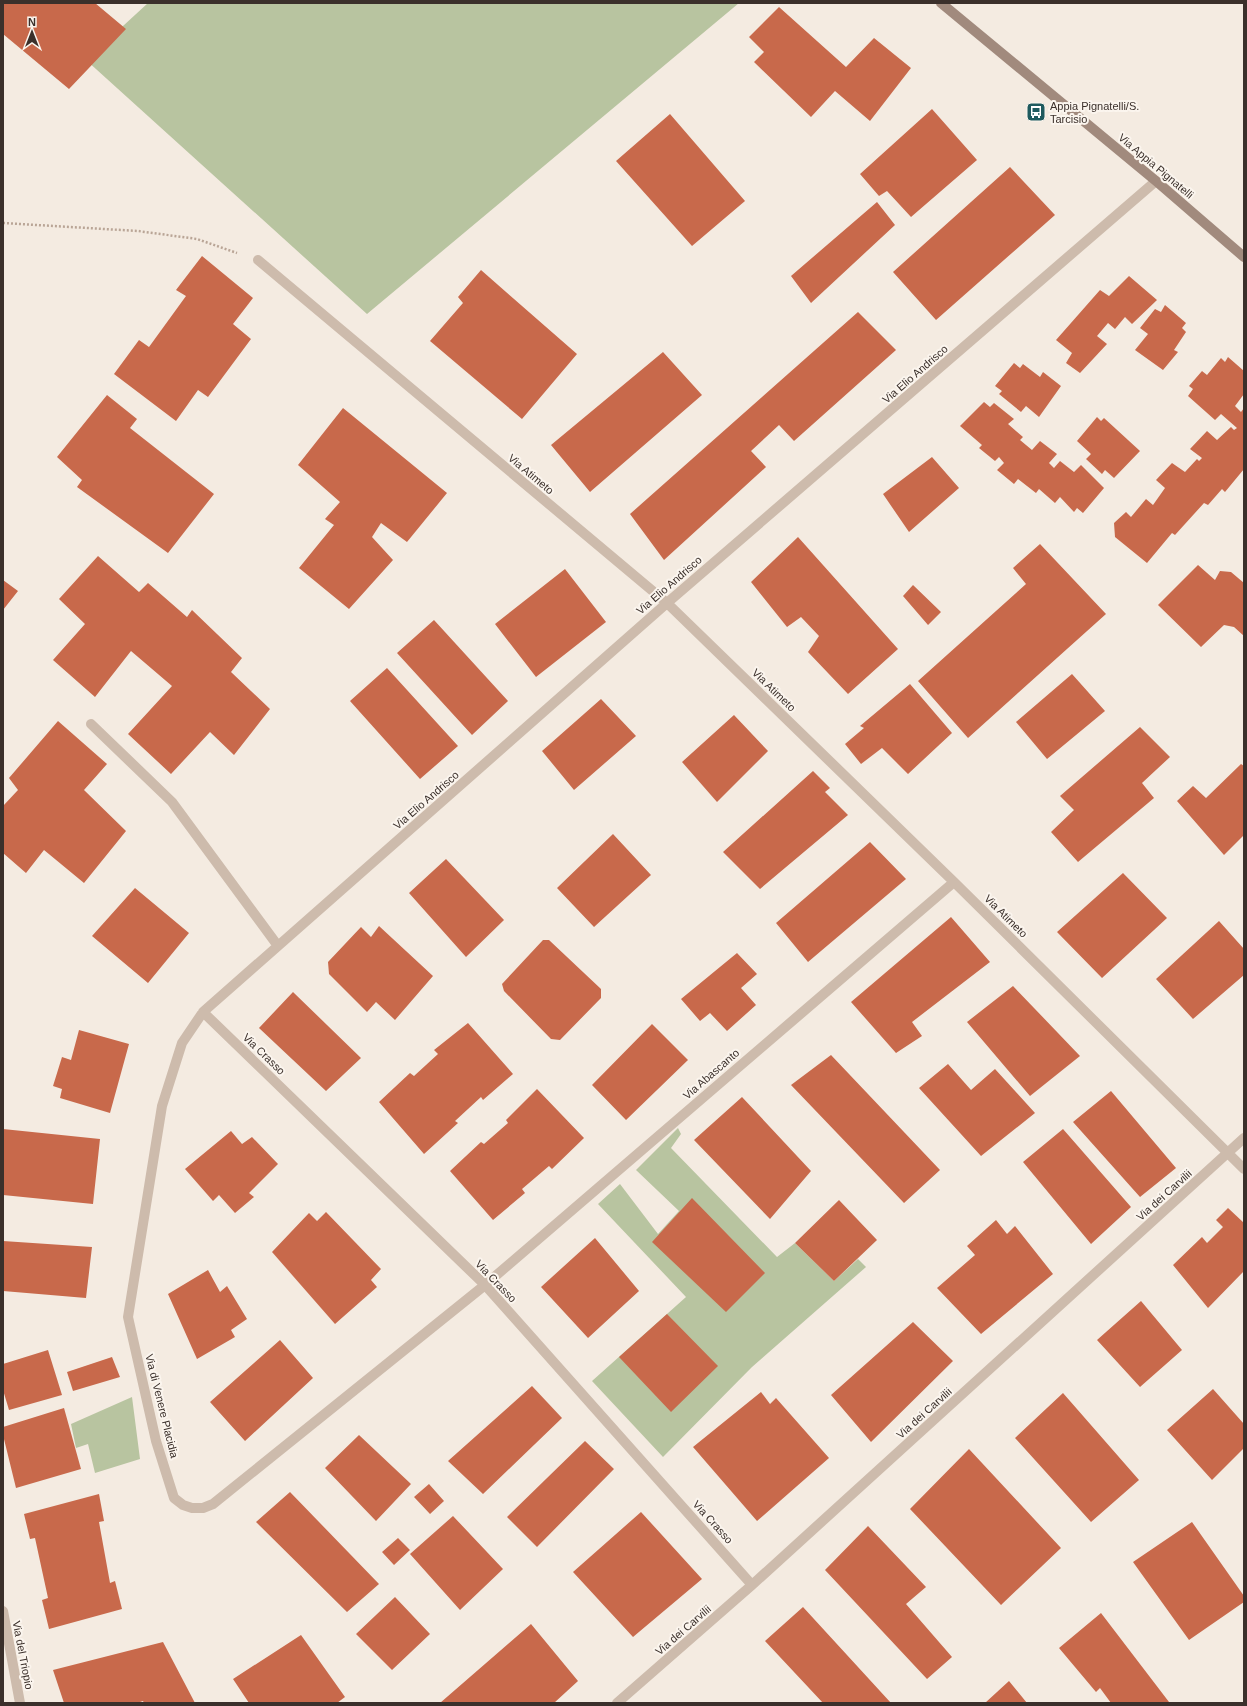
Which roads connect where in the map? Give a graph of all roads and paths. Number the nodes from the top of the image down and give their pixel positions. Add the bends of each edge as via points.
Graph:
1 (941, 3) edge
2 (1156, 181) junction
3 (3, 223) edge
4 (1244, 257) edge
5 (258, 260) joint
6 (667, 603) junction
7 (91, 724) dead end
8 (954, 882) junction
9 (278, 946) junction
10 (203, 1012) junction
11 (1244, 1138) edge
12 (1229, 1152) junction
13 (1244, 1169) edge
14 (485, 1285) junction
15 (752, 1585) junction
16 (3, 1611) edge
17 (20, 1703) edge
18 (617, 1703) edge

1 - 2 street, Via Appia Pignatelli
2 - 4 street, Via Appia Pignatelli
2 - 6 street, Via Elio Andrisco
3 - 5 path via 138,231 197,239
5 - 6 street, Via Atimeto
6 - 8 street, Via Atimeto
6 - 9 street, Via Elio Andrisco
7 - 9 street via 172,802
8 - 12 street, Via Atimeto
8 - 14 street, Via Abascanto
9 - 10 street, Via Elio Andrisco
10 - 14 street, Via Crasso
10 - 14 street, Via di Venere Placidia via 182,1043 162,1106 128,1317 156,1441 174,1498 192,1508 214,1504
11 - 12 street, Via dei Carvilii
12 - 13 street, Via Atimeto
12 - 15 street, Via dei Carvilii
14 - 15 street, Via Crasso
15 - 18 street, Via dei Carvilii
16 - 17 street, Via del Triopio

